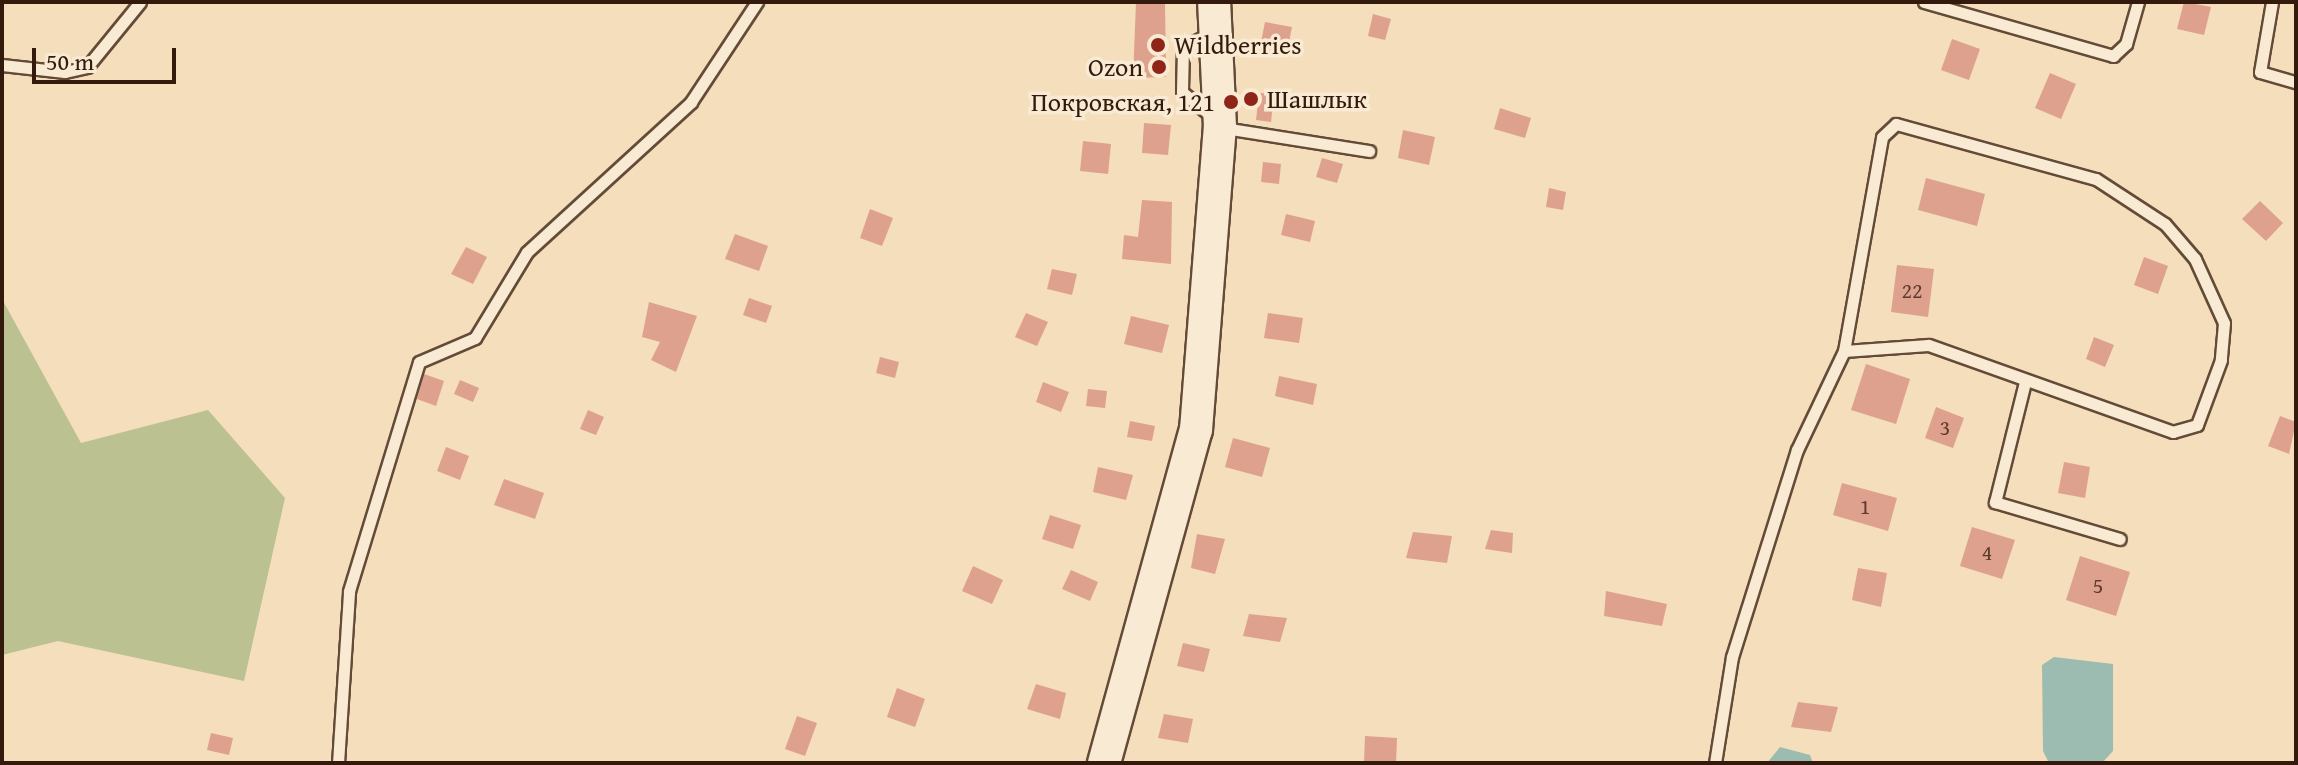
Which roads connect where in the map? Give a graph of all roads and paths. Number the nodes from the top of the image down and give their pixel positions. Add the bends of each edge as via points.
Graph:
1 (140, 2) edge
2 (757, 2) edge
3 (1924, 2) edge
4 (2138, 2) edge
5 (2272, 2) edge
6 (1215, 17) edge
7 (2, 65) edge
8 (2296, 82) edge
9 (1220, 125) junction
10 (1369, 151) dead end
11 (1844, 351) junction
12 (2025, 382) junction
13 (2120, 539) dead end
14 (338, 763) edge
15 (1104, 763) edge
16 (1715, 763) edge

1 - 7 lane via 87,67
2 - 14 lane via 691,102 527,252 475,338 419,362 349,591
3 - 4 lane via 2113,56 2126,44
5 - 8 lane via 2259,57 2270,80
6 - 9 main road
9 - 10 lane
9 - 15 main road via 1196,430
11 - 12 lane via 1928,345
11 - 12 lane via 1882,137 1896,124 2106,185 2165,224 2217,297 2224,323 2221,360 2208,406 2185,432
11 - 16 lane via 1797,450 1732,657
12 - 13 lane via 1992,497

